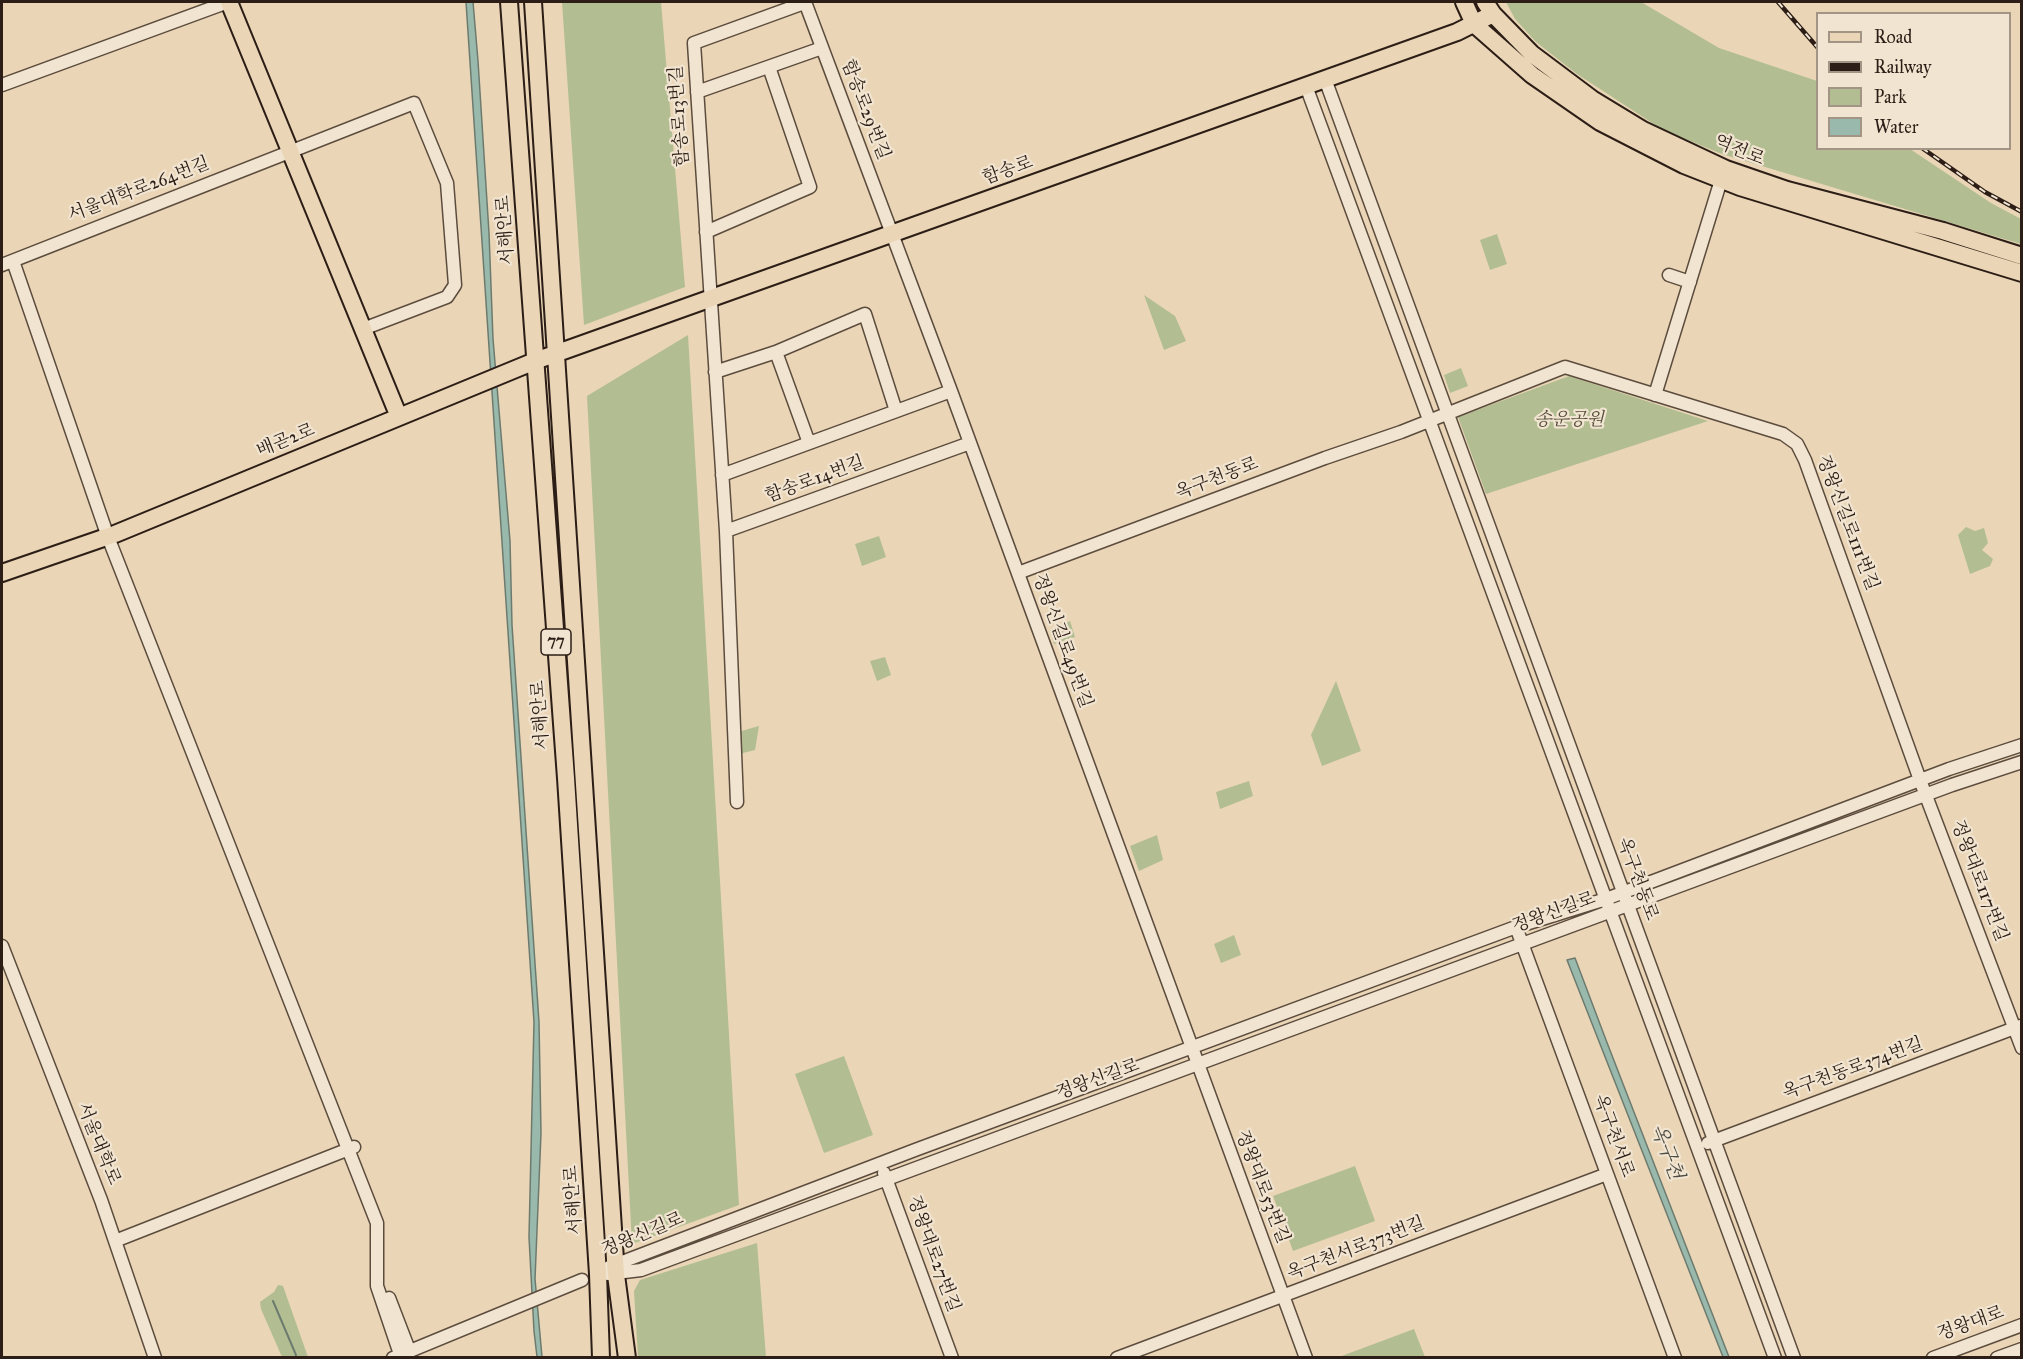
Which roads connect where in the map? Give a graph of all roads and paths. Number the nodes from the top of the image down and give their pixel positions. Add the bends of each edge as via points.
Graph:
1 (229, 2) edge
2 (509, 2) edge
3 (533, 2) edge
4 (804, 2) edge
5 (1464, 2) edge
6 (1489, 8) edge
7 (1474, 24) junction
8 (822, 48) junction
9 (769, 67) junction
10 (1325, 79) junction
11 (2, 85) edge
12 (1306, 86) junction
13 (697, 92) junction
14 (291, 152) junction
15 (1721, 180) junction
16 (706, 232) junction
17 (892, 232) junction
18 (2022, 256) edge
19 (7, 263) edge
20 (2022, 273) edge
21 (1669, 275) dead end
22 (1690, 282) junction
23 (710, 299) junction
24 (363, 329) junction
25 (776, 352) junction
26 (557, 353) junction
27 (535, 361) junction
28 (715, 372) junction
29 (951, 391) junction
30 (1655, 395) junction
31 (896, 411) junction
32 (1447, 413) junction
33 (399, 417) junction
34 (1429, 419) junction
35 (809, 443) junction
36 (970, 443) junction
37 (722, 475) junction
38 (726, 531) junction
39 (111, 535) junction
40 (2, 573) edge
41 (1018, 573) junction
42 (2022, 745) edge
43 (2022, 762) edge
44 (1920, 780) junction
45 (1927, 794) junction
46 (738, 802) dead end
47 (1623, 892) junction
48 (1606, 899) junction
49 (1628, 906) junction
50 (1611, 912) junction
51 (1516, 927) junction
52 (1523, 944) junction
53 (2, 946) edge
54 (2018, 1027) edge
55 (1192, 1048) junction
56 (2022, 1048) edge
57 (1196, 1064) junction
58 (1714, 1141) junction
59 (351, 1147) junction
60 (1697, 1147) junction
61 (880, 1163) junction
62 (1607, 1174) junction
63 (886, 1178) junction
64 (115, 1241) junction
65 (617, 1273) junction
66 (593, 1279) junction
67 (1283, 1295) junction
68 (2022, 1325) edge
69 (2022, 1348) edge
70 (401, 1354) edge
71 (155, 1358) edge
72 (601, 1358) edge
73 (608, 1358) edge
74 (618, 1358) edge
75 (627, 1358) edge
76 (952, 1358) edge
77 (1117, 1358) edge
78 (1306, 1358) edge
79 (1675, 1358) edge
80 (1775, 1358) edge
81 (1794, 1358) edge
82 (1933, 1358) edge
83 (1997, 1358) edge

1 - 11 street
1 - 14 main road
2 - 27 main road, 서해안로 / 77
3 - 26 main road, 77
4 - 8 street, 함송로29번길
4 - 13 street, 함송로13번길 via 694,43
5 - 7 main road, 역전로
6 - 7 main road, 함송로
6 - 18 main road, 역전로 via 1532,54 1592,99 1643,130 1726,169
7 - 10 main road, 함송로
7 - 15 main road, 역전로 via 1532,75 1600,122
8 - 9 street
8 - 17 street, 함송로29번길
9 - 13 street
9 - 16 street via 810,187
10 - 12 main road, 함송로
10 - 32 street, 옥구천동로
12 - 17 main road, 함송로
12 - 34 street, 옥구천동로
13 - 16 street, 함송로13번길
14 - 19 street, 서울대학로264번길
14 - 24 main road
14 - 24 street, 서울대학로264번길 via 414,103 447,183 455,285 447,297
15 - 20 main road, 역전로
15 - 22 street, 역전로
16 - 23 street, 함송로13번길
17 - 23 main road, 함송로
17 - 29 street, 정왕신길로49번길
19 - 39 street
21 - 22 street
22 - 30 street, 역전로
23 - 26 main road, 함송로
23 - 28 street
24 - 33 main road
25 - 28 street
25 - 31 street via 865,314
25 - 35 street
26 - 27 main road, 함송로
26 - 65 main road, 77
27 - 33 main road, 배곧2로
27 - 66 main road, 서해안로 / 77
28 - 37 street
29 - 31 street, 함송로14번길
29 - 36 street, 정왕신길로49번길
30 - 32 street, 정왕신길로111번길 via 1565,367
30 - 44 street, 정왕신길로111번길 via 1784,434 1797,444
31 - 35 street, 함송로14번길
32 - 34 street, 옥구천동로
32 - 47 street, 옥구천동로
33 - 39 main road, 배곧2로
34 - 41 street, 옥구천동로
34 - 48 street, 옥구천동로
35 - 37 street, 함송로14번길
36 - 38 street, 함송로14번길
36 - 41 street, 정왕신길로49번길
37 - 38 street
38 - 46 street
39 - 40 main road, 배곧2로
39 - 59 street
41 - 55 street, 정왕신길로49번길
42 - 44 street, 정왕신길로
43 - 45 street, 정왕신길로
44 - 45 street, 정왕신길로111번길
44 - 47 street, 정왕신길로
45 - 49 street, 정왕신길로
45 - 54 street, 정왕대로117번길
47 - 48 street, 정왕신길로
47 - 49 street, 옥구천동로
48 - 50 street, 옥구천동로
48 - 51 street, 정왕신길로
49 - 50 street, 정왕신길로
49 - 58 street, 옥구천동로
50 - 52 street, 정왕신길로
50 - 60 street, 옥구천동로
51 - 52 street, 옥구천서로
51 - 55 street, 정왕신길로
52 - 57 street, 정왕신길로
52 - 62 street, 옥구천서로
53 - 64 street, 서울대학로
54 - 56 street, 정왕대로117번길
54 - 58 street, 옥구천동로374번길
55 - 57 street, 정왕신길로49번길
55 - 61 street, 정왕신길로
57 - 63 street, 정왕신길로
57 - 67 street, 정왕대로53번길
58 - 60 street, 옥구천동로374번길
58 - 81 street, 옥구천동로
59 - 64 street
59 - 70 street via 384,1224 385,1285
60 - 80 street, 옥구천동로
61 - 63 street, 정왕대로27번길
61 - 65 street, 정왕신길로
62 - 67 street, 옥구천서로373번길
62 - 79 street, 옥구천서로
63 - 65 street, 정왕신길로 via 641,1270
63 - 76 street, 정왕대로27번길
64 - 71 street, 서울대학로
65 - 66 street, 정왕신길로
65 - 74 main road, 77
65 - 75 main road
66 - 70 street via 514,1306
66 - 72 main road, 서해안로
66 - 73 main road, 서해안로 / 77
67 - 77 street, 옥구천서로373번길
67 - 78 street, 정왕대로53번길
68 - 82 street, 정왕대로
69 - 83 street

